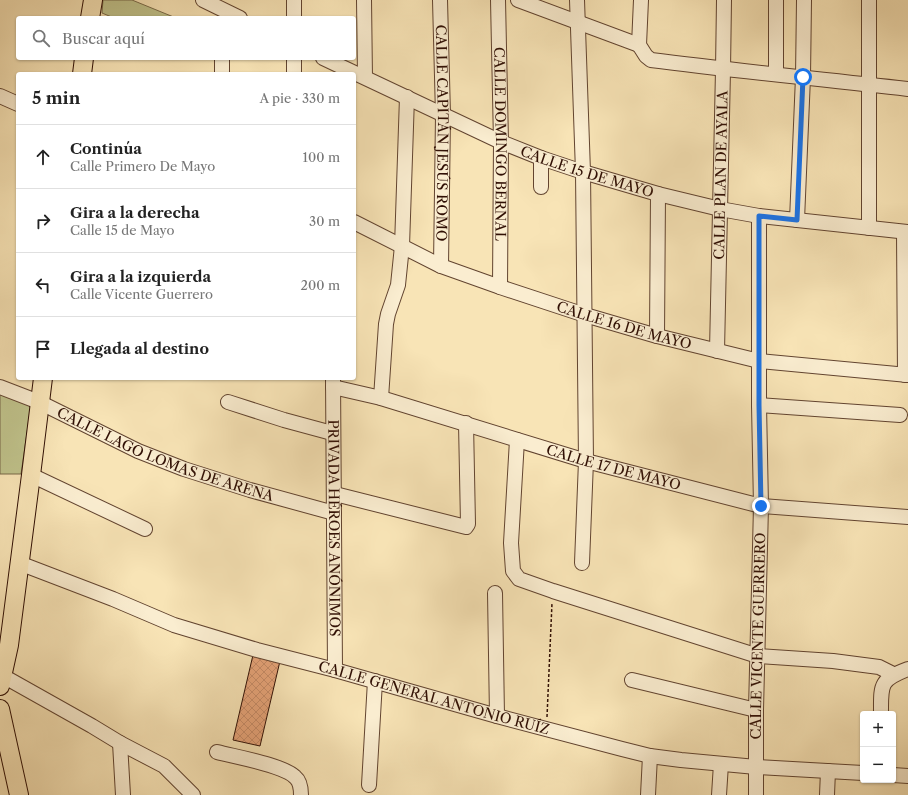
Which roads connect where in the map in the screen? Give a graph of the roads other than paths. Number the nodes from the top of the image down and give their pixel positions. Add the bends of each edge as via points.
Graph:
1 (93, 0) edge
2 (203, 0) edge
3 (294, 0) edge
4 (364, 0) edge
5 (440, 0) edge
6 (498, 0) edge
7 (518, 0) edge
8 (577, 0) edge
9 (641, 0) edge
10 (724, 0) edge
11 (776, 0) edge
12 (804, 0) edge
13 (869, 0) edge
14 (223, 9) edge
15 (90, 16) edge
16 (236, 16) edge
17 (294, 16) edge
18 (578, 22) junction
19 (639, 45) junction
20 (84, 60) edge
21 (222, 60) edge
22 (294, 60) edge
23 (327, 60) edge
24 (723, 70) junction
25 (82, 72) edge
26 (222, 72) edge
27 (294, 72) edge
28 (351, 72) edge
29 (776, 74) junction
30 (357, 75) edge
31 (803, 77) junction
32 (869, 84) junction
33 (908, 89) edge
34 (0, 96) edge
35 (407, 97) junction
36 (16, 103) edge
37 (443, 115) junction
38 (501, 142) junction
39 (541, 158) junction
40 (583, 172) junction
41 (541, 187) dead end
42 (658, 194) junction
43 (720, 209) junction
44 (759, 216) junction
45 (797, 220) junction
46 (356, 223) edge
47 (869, 228) junction
48 (906, 232) edge
49 (402, 246) junction
50 (441, 266) junction
51 (500, 287) junction
52 (585, 315) junction
53 (657, 336) junction
54 (717, 351) junction
55 (758, 361) junction
56 (907, 375) edge
57 (42, 380) edge
58 (333, 382) edge
59 (0, 387) edge
60 (380, 398) junction
61 (39, 402) junction
62 (228, 402) dead end
63 (759, 405) junction
64 (900, 415) dead end
65 (466, 423) junction
66 (332, 434) junction
67 (517, 440) junction
68 (586, 461) junction
69 (31, 476) junction
70 (335, 494) junction
71 (761, 506) junction
72 (334, 513) junction
73 (908, 517) edge
74 (144, 529) dead end
75 (19, 563) junction
76 (582, 563) dead end
77 (495, 593) dead end
78 (4, 640) edge
79 (758, 656) junction
80 (908, 669) edge
81 (335, 670) junction
82 (893, 674) junction
83 (632, 680) dead end
84 (1, 681) edge
85 (375, 682) junction
86 (0, 708) edge
87 (756, 710) junction
88 (881, 711) edge
89 (497, 716) junction
90 (120, 743) junction
91 (217, 752) dead end
92 (650, 756) junction
93 (721, 764) junction
94 (756, 767) junction
95 (828, 771) junction
96 (860, 773) edge
97 (896, 775) edge
98 (908, 776) edge
99 (369, 785) dead end
100 (19, 795) edge
101 (123, 795) edge
102 (193, 795) edge
103 (301, 795) edge
104 (648, 795) edge
105 (719, 795) edge
106 (756, 795) edge
107 (827, 795) edge

1 - 15 main road
2 - 14 street
3 - 17 street
4 - 30 street
5 - 37 street, CALLE CAPITÁN JESÚS ROMO
6 - 38 street, CALLE DOMINGO BERNAL
7 - 18 street
8 - 18 street
9 - 19 street
10 - 24 street, CALLE PLAN DE AYALA
11 - 29 street
12 - 31 street
13 - 32 street
14 - 16 street
18 - 19 street
18 - 40 street
19 - 24 street via 651,60
20 - 25 main road
21 - 26 street
22 - 27 street
23 - 28 street, CALLE 15 DE MAYO
24 - 29 street
24 - 43 street, CALLE PLAN DE AYALA
29 - 31 street
30 - 35 street, CALLE 15 DE MAYO
31 - 32 street
31 - 45 street
32 - 33 street
32 - 47 street
34 - 36 street
35 - 37 street, CALLE 15 DE MAYO
35 - 49 street
37 - 38 street, CALLE 15 DE MAYO
37 - 50 street, CALLE CAPITÁN JESÚS ROMO
38 - 39 street, CALLE 15 DE MAYO
38 - 51 street, CALLE DOMINGO BERNAL
39 - 40 street, CALLE 15 DE MAYO
39 - 41 street
40 - 42 street, CALLE 15 DE MAYO
40 - 52 street
42 - 43 street, CALLE 15 DE MAYO
42 - 53 street
43 - 44 street, CALLE 15 DE MAYO
43 - 54 street, CALLE PLAN DE AYALA
44 - 45 street, CALLE 15 DE MAYO
44 - 55 street, CALLE VICENTE GUERRERO
45 - 47 street, CALLE 15 DE MAYO
46 - 49 street, CALLE 16 DE MAYO
47 - 48 street, CALLE 15 DE MAYO
48 - 56 street
49 - 50 street, CALLE 16 DE MAYO
49 - 60 street via 398,285 387,319
50 - 51 street, CALLE 16 DE MAYO
51 - 52 street, CALLE 16 DE MAYO
52 - 53 street, CALLE 16 DE MAYO
52 - 68 street
53 - 54 street, CALLE 16 DE MAYO
54 - 55 street, CALLE 16 DE MAYO
55 - 56 street, CALLE 16 DE MAYO
55 - 63 street, CALLE VICENTE GUERRERO
57 - 61 main road
58 - 60 street, CALLE 17 DE MAYO
58 - 66 street, PRIVADA HÉROES ANÓNIMOS
59 - 61 street, CALLE LAGO LOMAS DE ARENA
60 - 65 street, CALLE 17 DE MAYO
61 - 69 main road
61 - 72 street, CALLE LAGO LOMAS DE ARENA via 138,451 184,469
62 - 66 street
63 - 64 street
63 - 71 street, CALLE VICENTE GUERRERO
65 - 67 street, CALLE 17 DE MAYO
65 - 70 street via 468,526
66 - 70 street, PRIVADA HÉROES ANÓNIMOS
67 - 68 street, CALLE 17 DE MAYO
67 - 79 street via 511,543 513,571 519,579
68 - 71 street, CALLE 17 DE MAYO
68 - 76 street
69 - 74 street
69 - 75 main road
70 - 72 street, PRIVADA HÉROES ANÓNIMOS
71 - 73 street, CALLE 17 DE MAYO
71 - 79 street, CALLE VICENTE GUERRERO
72 - 81 street, PRIVADA HÉROES ANÓNIMOS
75 - 78 main road
75 - 81 street, CALLE GENERAL ANTONIO RUÍZ via 174,625
77 - 89 street
78 - 84 main road
79 - 82 street via 879,667
79 - 87 street, CALLE VICENTE GUERRERO
80 - 82 street
81 - 85 street, CALLE GENERAL ANTONIO RUÍZ
82 - 88 street via 882,687
83 - 87 street
84 - 90 street via 92,726
85 - 89 street, CALLE GENERAL ANTONIO RUÍZ
85 - 99 street
86 - 100 main road
87 - 94 street, CALLE VICENTE GUERRERO
89 - 92 street, CALLE GENERAL ANTONIO RUÍZ
90 - 101 street
90 - 102 street via 164,766
91 - 103 street via 278,768 291,774 297,778
92 - 93 street, CALLE GENERAL ANTONIO RUÍZ
92 - 104 street
93 - 94 street, CALLE GENERAL ANTONIO RUÍZ
93 - 105 street
94 - 95 street, CALLE GENERAL ANTONIO RUÍZ
94 - 106 street, CALLE VICENTE GUERRERO
95 - 96 street, CALLE GENERAL ANTONIO RUÍZ
95 - 107 street
97 - 98 street

